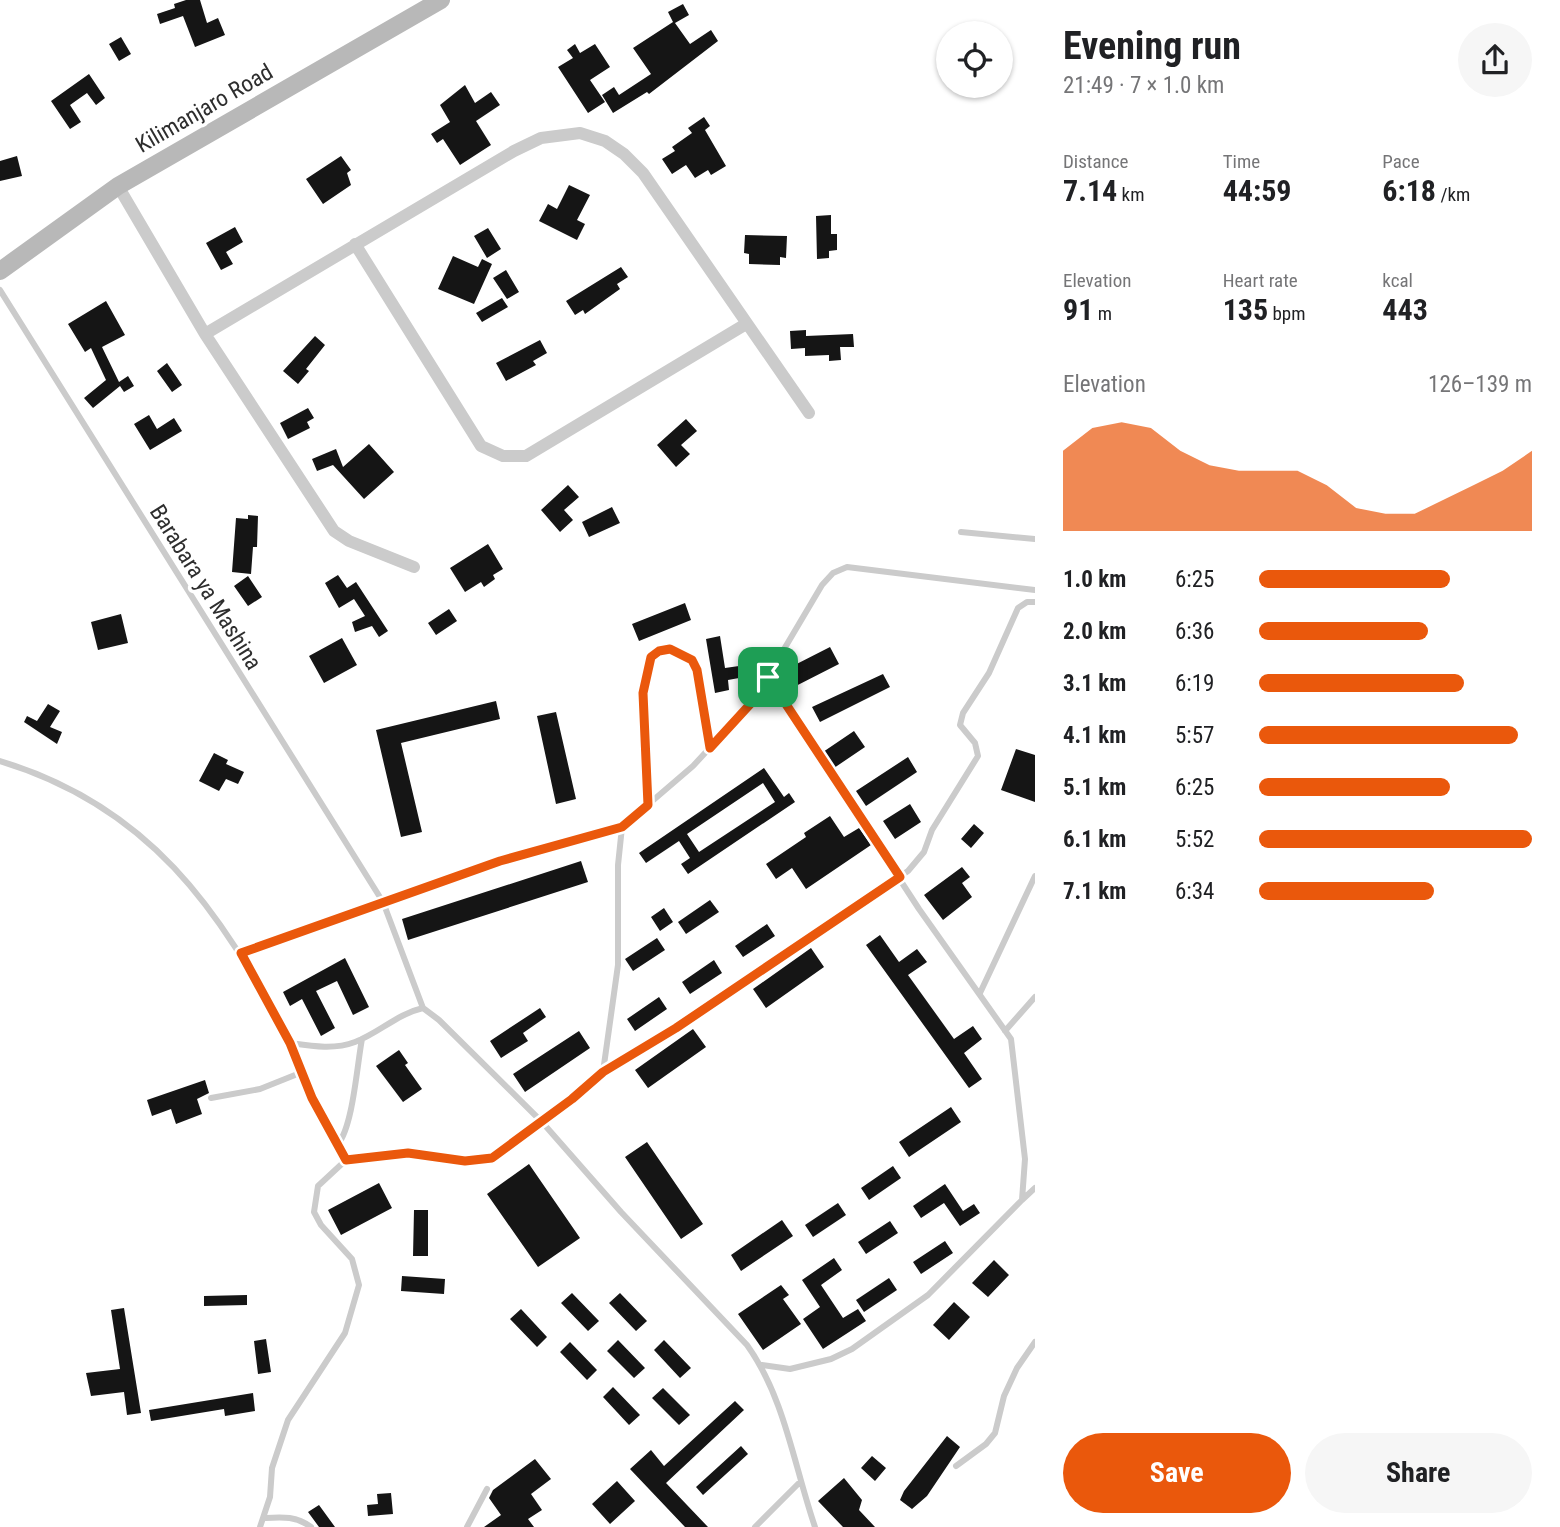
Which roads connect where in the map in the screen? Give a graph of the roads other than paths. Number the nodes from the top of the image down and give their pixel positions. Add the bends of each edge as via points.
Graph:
1 (440, 0) edge
2 (118, 186) junction
3 (355, 244) junction
4 (0, 271) edge
5 (0, 290) edge
6 (746, 324) junction
7 (205, 334) junction
8 (809, 413) dead end
9 (961, 532) dead end
10 (1035, 538) edge
11 (414, 567) dead end
12 (1035, 590) edge
13 (1035, 602) edge
14 (768, 677) junction
15 (710, 748) junction
16 (0, 761) edge
17 (648, 805) junction
18 (622, 827) junction
19 (1035, 876) edge
20 (900, 877) junction
21 (383, 902) junction
22 (241, 953) junction
23 (980, 993) junction
24 (1035, 997) edge
25 (423, 1007) junction
26 (1005, 1031) junction
27 (362, 1039) junction
28 (290, 1043) junction
29 (603, 1072) junction
30 (300, 1073) junction
31 (211, 1098) dead end
32 (542, 1122) junction
33 (338, 1144) junction
34 (346, 1160) junction
35 (1035, 1188) edge
36 (1022, 1200) junction
37 (1035, 1342) edge
38 (762, 1365) junction
39 (956, 1466) dead end
40 (799, 1483) junction
41 (487, 1489) dead end
42 (265, 1518) junction
43 (260, 1527) edge
44 (312, 1527) edge
45 (467, 1527) edge
46 (755, 1527) edge
47 (814, 1527) edge

1 - 2 main road, Kilimanjaro Road
2 - 4 main road, Kilimanjaro Road
2 - 7 street
3 - 6 street via 514,151 541,138 580,134 605,141 643,173
3 - 6 street via 481,446 503,456 526,456
3 - 7 street
5 - 21 lane, Barabara ya Mashina
6 - 8 street
7 - 11 street via 334,531
9 - 10 lane
12 - 14 lane via 847,567 822,584
13 - 20 lane via 1017,608 989,673 959,721 975,743 976,761 932,830 918,863
14 - 15 lane via 754,700
14 - 20 lane
15 - 17 lane
15 - 17 lane via 692,660 670,649 659,651 651,657 643,693
16 - 22 lane via 45,775 88,796 121,822 196,890
17 - 18 lane
18 - 21 lane via 500,861
18 - 29 lane via 618,965
19 - 23 lane
20 - 23 lane
20 - 29 lane
21 - 22 lane
21 - 25 lane, Barabara ya Mashina
22 - 28 lane
23 - 26 lane
24 - 26 lane
25 - 27 lane
25 - 32 lane
26 - 36 lane via 1011,1039 1026,1159
27 - 28 lane via 341,1046
27 - 33 lane via 350,1124
28 - 30 lane
29 - 32 lane
30 - 31 lane via 260,1089
30 - 33 lane
32 - 34 lane via 481,1161 408,1153
32 - 38 lane
33 - 34 lane
34 - 42 lane via 318,1186 314,1212 352,1259 359,1285 345,1333 288,1420 272,1468
35 - 36 lane
36 - 38 lane via 928,1295 852,1349 790,1369
37 - 39 lane via 1004,1396 995,1433
38 - 40 lane via 782,1417
40 - 46 lane
40 - 47 lane
41 - 45 lane
42 - 43 lane
42 - 44 lane via 288,1516

